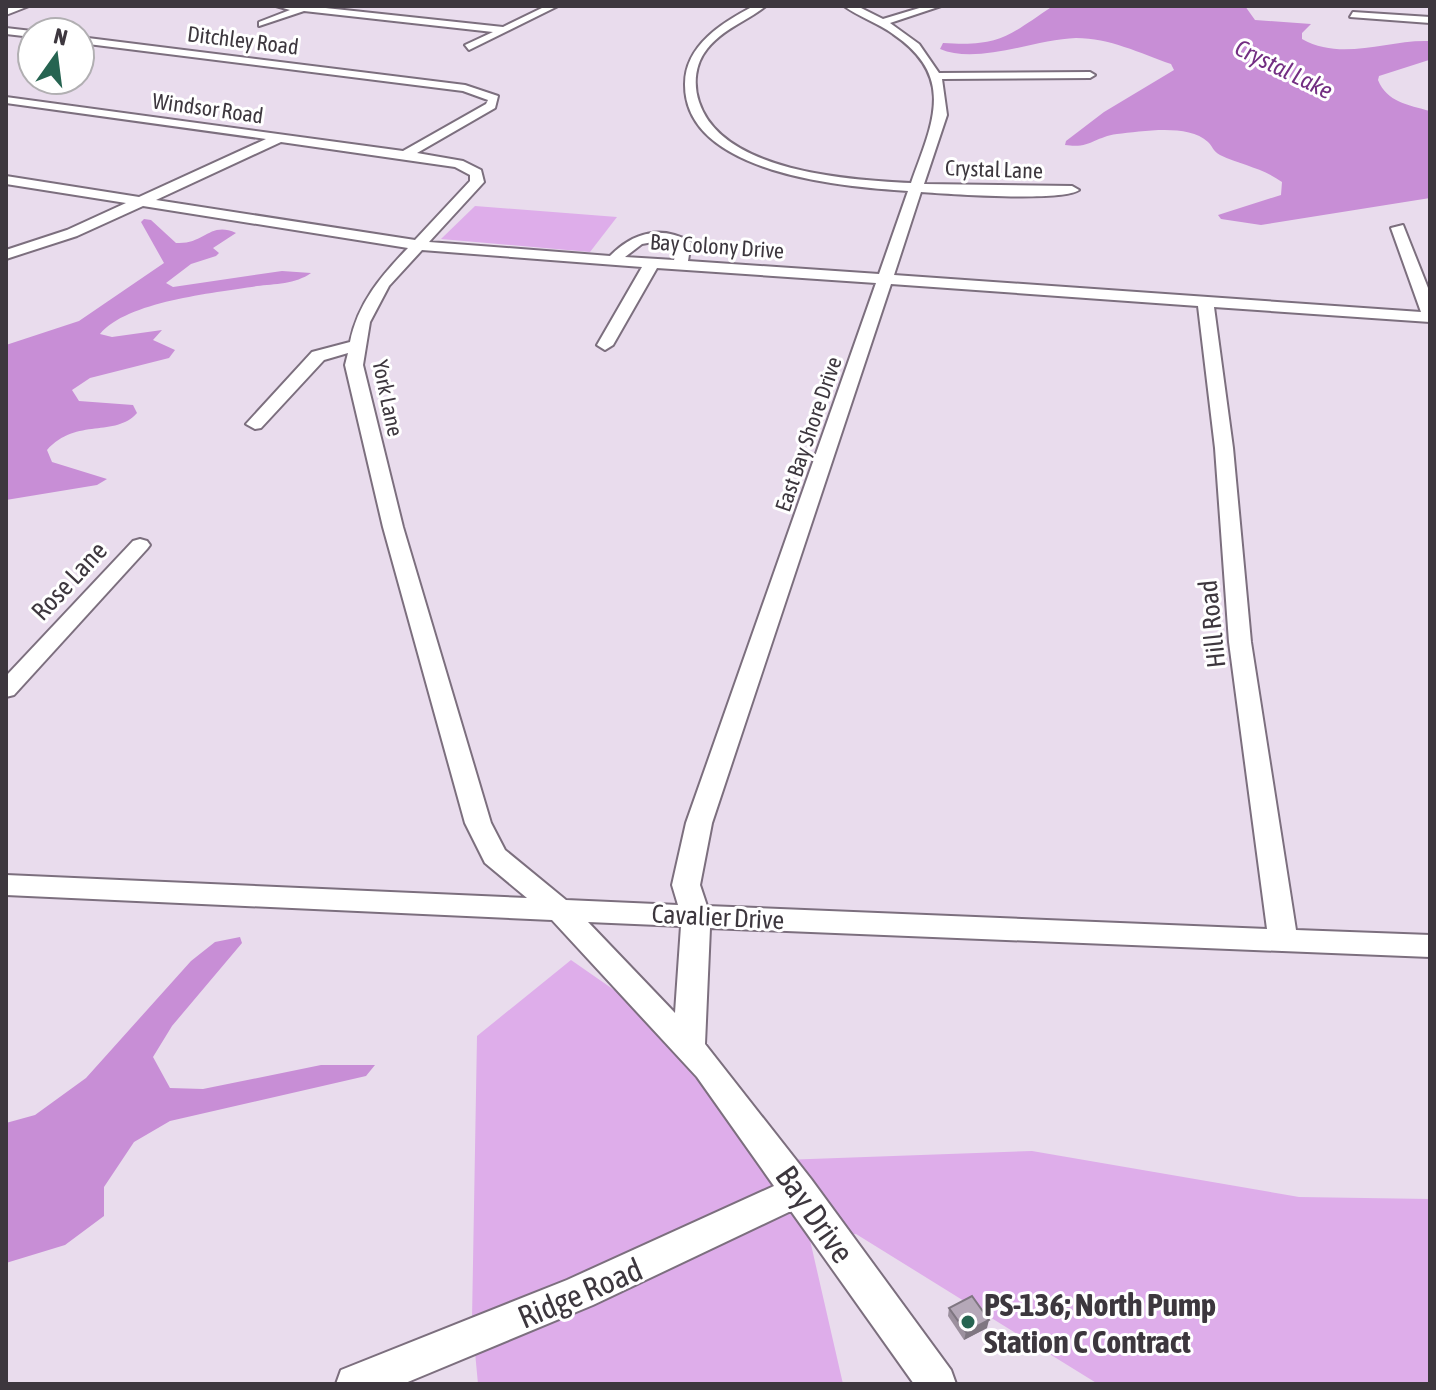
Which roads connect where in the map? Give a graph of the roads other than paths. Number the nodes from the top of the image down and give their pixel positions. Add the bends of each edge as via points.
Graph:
1 (24, 6) edge
2 (281, 6) edge
3 (553, 6) edge
4 (761, 6) edge
5 (849, 6) edge
6 (936, 6) edge
7 (304, 7) edge
8 (6, 12) edge
9 (1353, 15) dead end
10 (1430, 20) edge
11 (882, 22) junction
12 (262, 24) dead end
13 (505, 30) junction
14 (96, 42) edge
15 (469, 47) dead end
16 (1090, 75) dead end
17 (938, 76) junction
18 (6, 100) edge
19 (280, 138) junction
20 (405, 155) junction
21 (6, 180) edge
22 (915, 186) junction
23 (1072, 190) dead end
24 (140, 202) junction
25 (1398, 228) dead end
26 (416, 246) junction
27 (6, 255) edge
28 (613, 261) junction
29 (652, 263) junction
30 (680, 265) junction
31 (883, 279) junction
32 (1205, 300) junction
33 (1430, 316) edge
34 (605, 345) dead end
35 (355, 346) junction
36 (255, 424) dead end
37 (140, 545) dead end
38 (6, 690) edge
39 (6, 885) edge
40 (558, 909) junction
41 (696, 917) junction
42 (1283, 942) junction
43 (1430, 946) edge
44 (689, 1047) junction
45 (799, 1190) junction
46 (355, 1384) edge
47 (937, 1384) edge

1 - 8 street
2 - 7 street
3 - 13 street
4 - 22 street, Crystal Lane via 710,39 692,69 692,98 712,132 737,152 776,167
5 - 11 street
6 - 11 street
7 - 12 street
7 - 13 street
9 - 10 street
11 - 17 street via 913,44
13 - 15 street
14 - 20 street, Ditchley Road via 401,79 476,91 496,101
16 - 17 street
17 - 22 street, East Bay Shore Drive via 941,115
18 - 19 street, Windsor Road
19 - 20 street, Windsor Road
19 - 24 street
20 - 26 street, York Lane via 458,164 478,178 463,202
21 - 24 street, Bay Colony Drive
22 - 23 street, Crystal Lane
22 - 31 street, East Bay Shore Drive
24 - 26 street, Bay Colony Drive
24 - 27 street
25 - 33 street
26 - 28 street, Bay Colony Drive
26 - 35 street, York Lane via 382,284
28 - 29 street, Bay Colony Drive
28 - 30 street via 634,240 660,236 686,245
29 - 30 street, Bay Colony Drive
29 - 34 street
30 - 31 street, Bay Colony Drive
31 - 32 street, Bay Colony Drive
31 - 41 street, East Bay Shore Drive via 699,823 686,885
32 - 33 street, Bay Colony Drive
32 - 42 street, Hill Road via 1240,642
35 - 36 street via 318,356
35 - 40 street, York Lane via 354,365 393,527 478,823 495,856
37 - 38 street, Rose Lane
39 - 40 street, Cavalier Drive
40 - 41 street, Cavalier Drive
40 - 44 street, Bay Drive
41 - 42 street, Cavalier Drive
41 - 44 street
42 - 43 street, Cavalier Drive
44 - 45 street, Bay Drive
45 - 46 street, Ridge Road via 562,1303
45 - 47 street, Bay Drive

